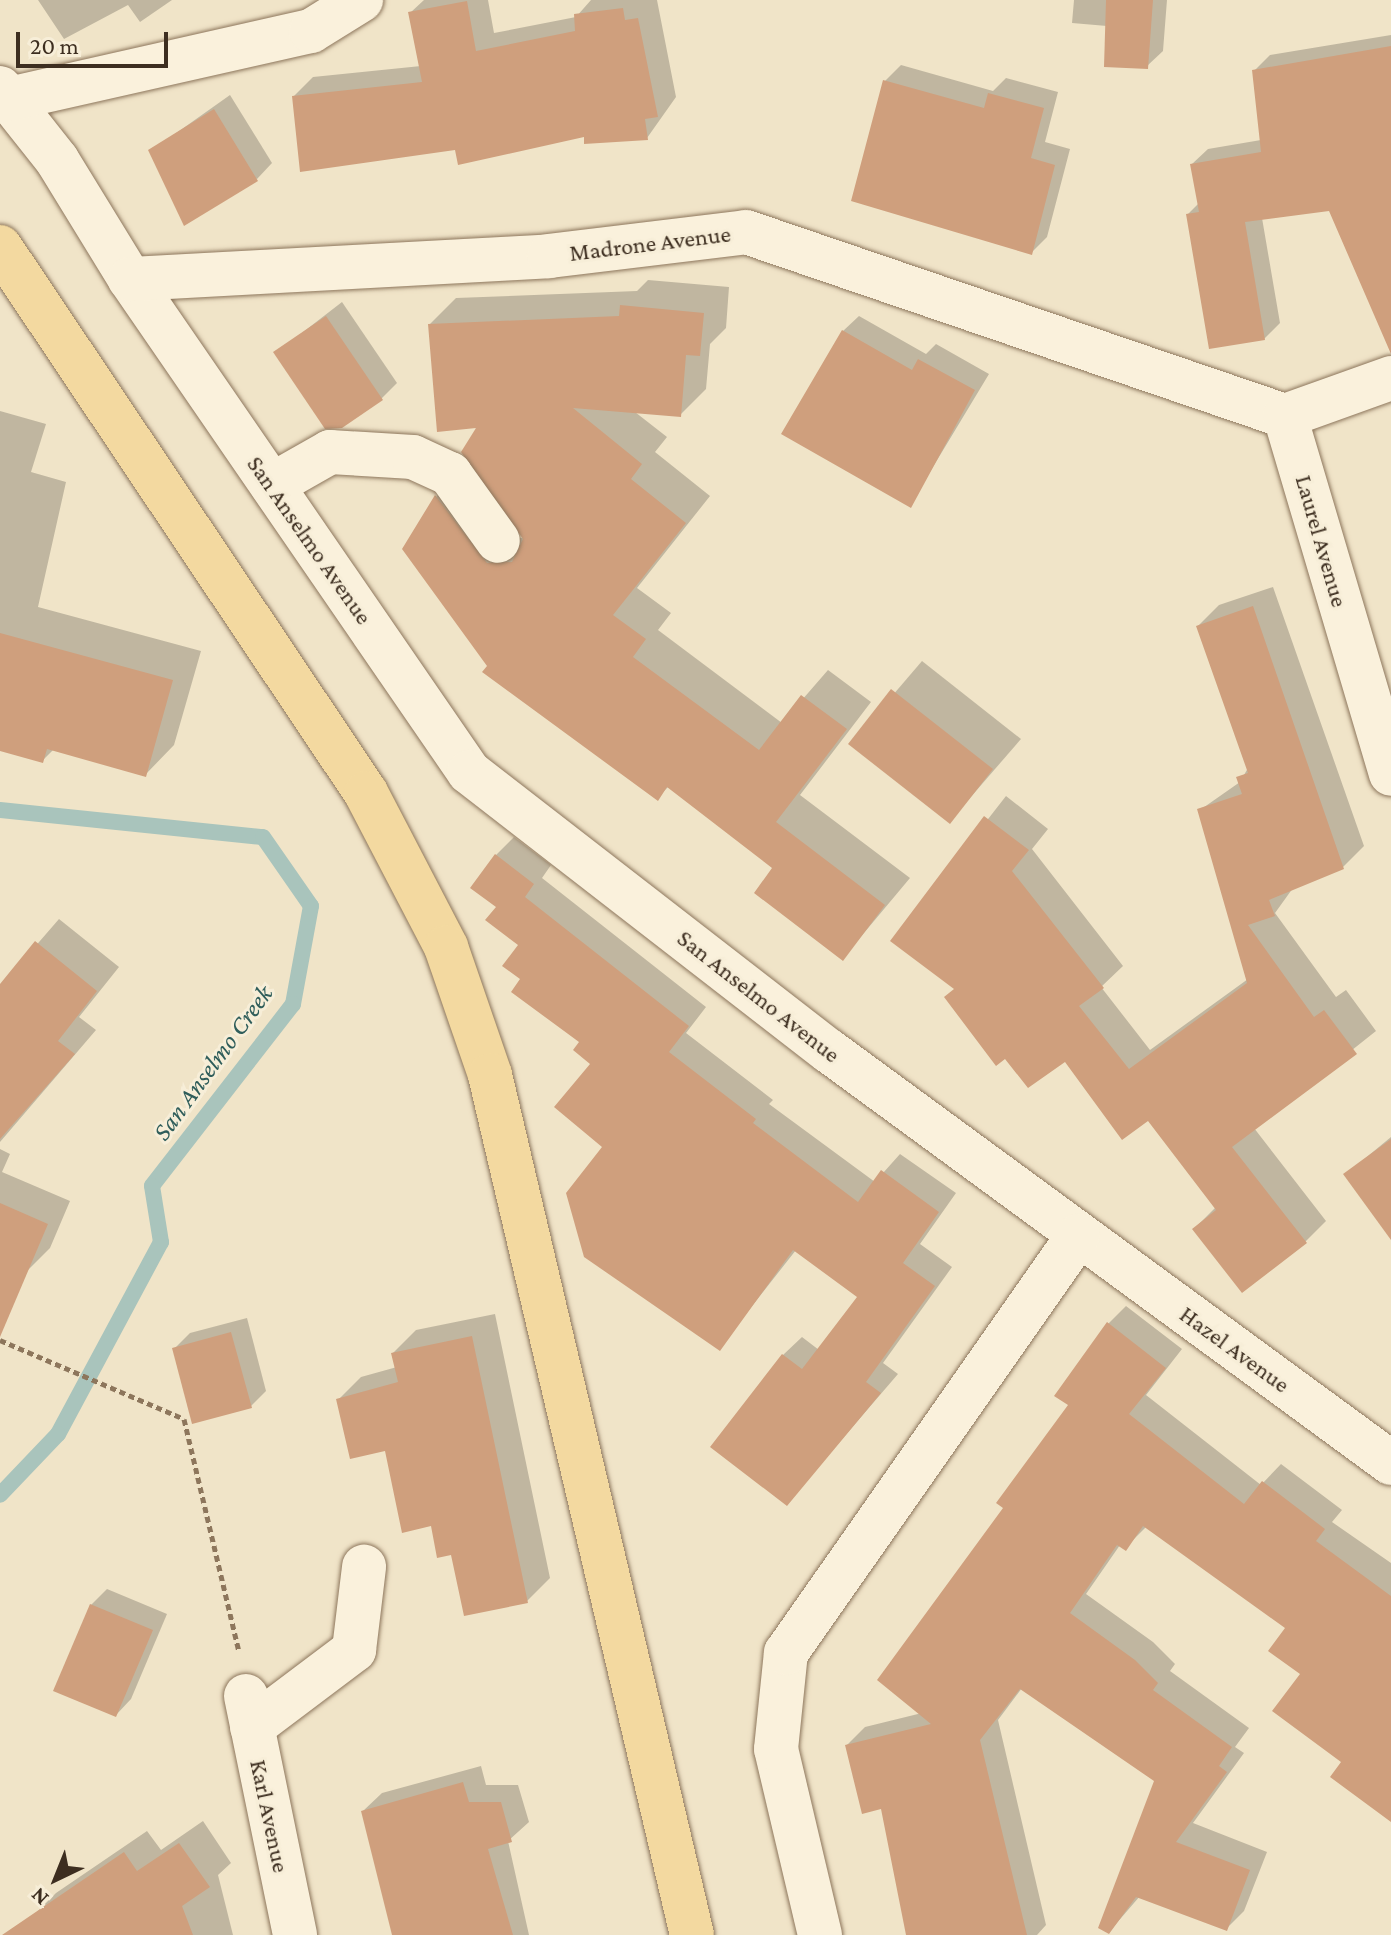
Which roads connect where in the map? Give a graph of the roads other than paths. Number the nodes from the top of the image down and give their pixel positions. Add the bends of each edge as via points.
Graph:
1 (361, 0) edge
2 (2, 95) edge
3 (0, 247) edge
4 (130, 279) junction
5 (1391, 378) edge
6 (1285, 416) junction
7 (272, 485) junction
8 (498, 541) dead end
9 (1391, 774) edge
10 (1078, 1236) junction
11 (1391, 1463) edge
12 (364, 1567) dead end
13 (295, 1935) edge
14 (692, 1935) edge
15 (820, 1935) edge

1 - 2 street via 311,31 66,91
2 - 4 street, San Anselmo Avenue via 57,160
3 - 14 main road via 366,793 446,947 490,1075
4 - 6 street, Madrone Avenue via 549,256 746,232
4 - 7 street, San Anselmo Avenue
5 - 6 street
6 - 9 street, Laurel Avenue
7 - 8 street via 330,452 413,457 450,474
7 - 10 street, San Anselmo Avenue via 469,772
10 - 11 street, Hazel Avenue
10 - 15 street via 786,1653 776,1749
12 - 13 street, Karl Avenue via 354,1650 249,1712

